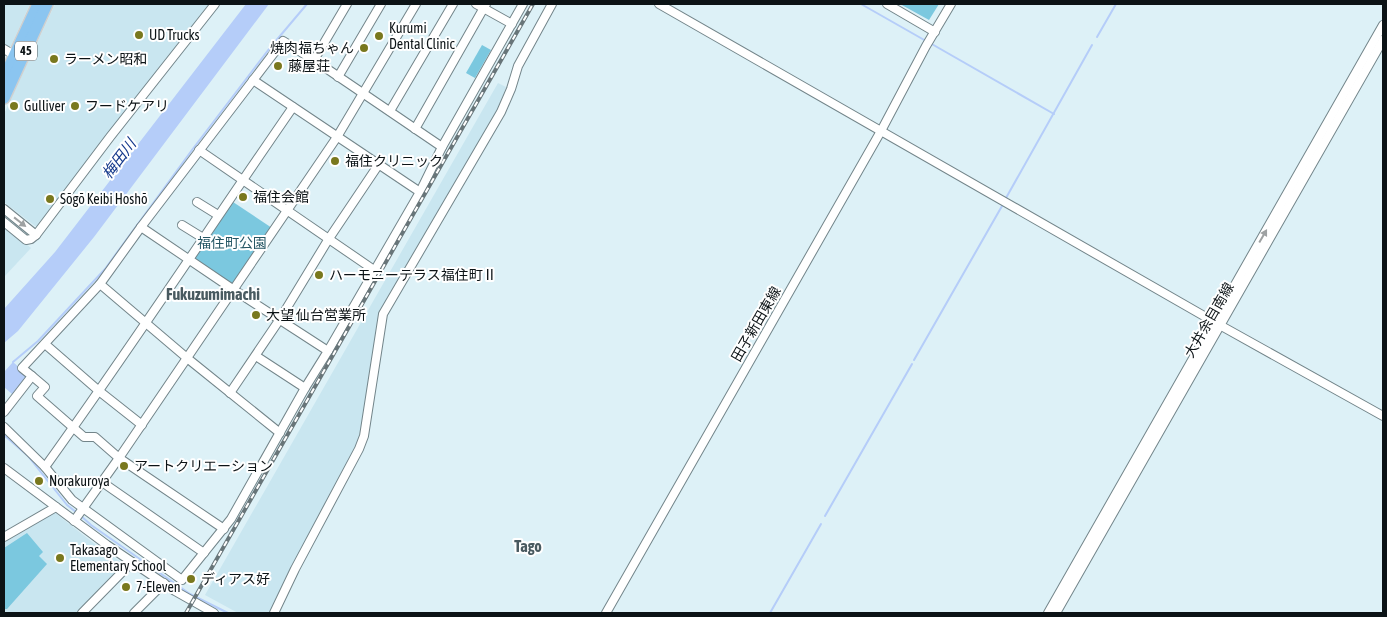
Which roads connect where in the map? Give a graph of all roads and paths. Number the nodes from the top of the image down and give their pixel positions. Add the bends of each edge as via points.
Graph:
1 (38, 4) edge
2 (47, 4) edge
3 (215, 4) edge
4 (347, 4) edge
5 (381, 4) edge
6 (416, 4) edge
7 (452, 4) edge
8 (523, 4) edge
9 (552, 4) edge
10 (659, 4) edge
11 (887, 4) edge
12 (951, 4) edge
13 (482, 5) edge
14 (512, 24) junction
15 (1383, 26) edge
16 (930, 39) junction
17 (1383, 40) edge
18 (9, 52) edge
19 (314, 60) junction
20 (338, 77) junction
21 (4, 78) edge
22 (253, 80) junction
23 (364, 94) junction
24 (4, 98) edge
25 (293, 107) junction
26 (390, 112) junction
27 (415, 129) junction
28 (881, 131) junction
29 (337, 137) junction
30 (442, 147) junction
31 (199, 150) junction
32 (379, 164) junction
33 (243, 180) junction
34 (420, 192) junction
35 (197, 202) dead end
36 (4, 209) edge
37 (287, 210) junction
38 (218, 215) junction
39 (4, 222) edge
40 (182, 225) dead end
41 (141, 227) junction
42 (36, 235) junction
43 (203, 238) junction
44 (328, 240) junction
45 (188, 259) junction
46 (374, 270) junction
47 (100, 284) junction
48 (234, 290) junction
49 (280, 319) junction
50 (1217, 323) junction
51 (146, 324) junction
52 (45, 344) junction
53 (328, 351) junction
54 (256, 356) junction
55 (187, 358) junction
56 (32, 376) junction
57 (305, 388) junction
58 (99, 391) junction
59 (230, 393) junction
60 (4, 412) edge
61 (1383, 416) edge
62 (142, 425) junction
63 (4, 426) edge
64 (73, 428) junction
65 (280, 433) junction
66 (119, 458) junction
67 (45, 467) junction
68 (4, 468) edge
69 (102, 482) junction
70 (56, 507) junction
71 (79, 515) junction
72 (224, 529) junction
73 (4, 537) edge
74 (204, 553) junction
75 (132, 562) junction
76 (164, 583) junction
77 (82, 613) edge
78 (134, 613) edge
79 (214, 613) edge
80 (274, 613) edge
81 (606, 613) edge
82 (1048, 613) edge
83 (1056, 613) edge

1 - 18 highway, 45
2 - 24 highway, 45
3 - 42 street
4 - 19 street
5 - 20 street
6 - 23 street
7 - 26 street
8 - 14 street
9 - 80 street via 518,66 501,112 383,314 364,436
10 - 28 street
11 - 16 street
12 - 16 street, 田子新田東線
13 - 14 street
13 - 27 street
14 - 30 street
50 -> 15 street
16 - 28 street, 田子新田東線
17 - 50 street, 大井余目南線 via 1269,241
18 - 21 highway, 45
19 - 20 street
19 - 22 street via 283,40
20 - 23 street
22 - 25 street
22 - 31 street
23 - 26 street
23 - 29 street
25 - 29 street
25 - 33 street
26 - 27 street
27 - 30 street
28 - 50 street
28 - 81 street, 田子新田東線
29 - 32 street
29 - 37 street
30 - 34 street
31 - 33 street
31 - 41 street
32 - 34 street
32 - 44 street
33 - 37 street
33 - 38 street
34 - 46 street
35 - 38 street
36 -> 42 street
37 - 44 street
37 - 48 street
38 - 43 street
39 - 42 street via 26,240
40 - 43 street
41 - 45 street
41 - 47 street
43 - 45 street
44 - 46 street
44 - 49 street
45 - 48 street
45 - 51 street
46 - 53 street
47 - 51 street
47 - 52 street
48 - 49 street
48 - 55 street
49 - 53 street
49 - 54 street
50 - 61 street
50 - 82 street
50 - 83 street, 大井余目南線
51 - 55 street
51 - 58 street
52 - 56 street via 22,368
52 - 58 street
53 - 57 street
54 - 57 street
54 - 59 street
55 - 59 street
55 - 62 street
56 - 60 street
56 - 64 street via 44,387 37,396
57 - 65 street
58 - 62 street
58 - 64 street
59 - 65 street
62 - 66 street
63 - 67 street
64 - 66 street via 84,437 95,437
64 - 67 street
65 - 72 street
66 - 69 street
66 - 72 street
67 - 71 street via 72,500
68 - 70 street
69 - 71 street
69 - 74 street
70 - 71 street
70 - 73 street
71 - 74 street via 182,580
71 - 75 street
72 - 74 street
75 - 76 street
75 - 77 street
76 - 78 street
76 - 79 street

